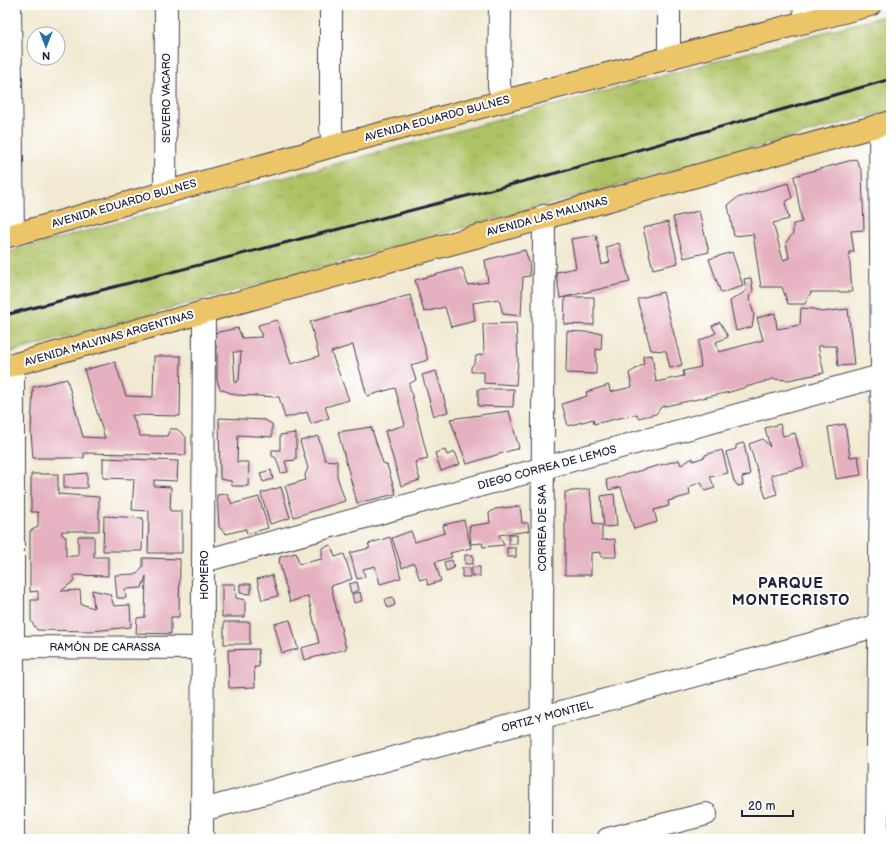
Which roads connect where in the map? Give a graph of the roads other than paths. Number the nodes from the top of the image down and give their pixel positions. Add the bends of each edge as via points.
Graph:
1 (10, 5) edge
2 (166, 5) edge
3 (331, 5) edge
4 (500, 5) edge
5 (669, 5) edge
6 (870, 5) edge
7 (805, 13) edge
8 (669, 59) junction
9 (504, 101) junction
10 (885, 123) edge
11 (333, 146) junction
12 (166, 192) junction
13 (544, 216) junction
14 (9, 236) edge
15 (204, 311) junction
16 (9, 366) edge
17 (886, 374) edge
18 (542, 468) junction
19 (204, 561) junction
20 (885, 624) edge
21 (9, 647) edge
22 (204, 648) junction
23 (542, 717) junction
24 (203, 810) junction
25 (706, 814) dead end
26 (13, 839) edge
27 (202, 839) edge
28 (541, 839) edge
29 (608, 839) edge
30 (877, 839) edge

1 - 14 street
2 - 12 street, SEVERO VACARO
3 - 11 street
4 - 9 street via 499,86
5 - 8 street
6 - 7 main road, AVENIDA EDUARDO BULNES
7 - 8 main road, AVENIDA EDUARDO BULNES
8 - 9 main road, AVENIDA EDUARDO BULNES
9 - 11 main road, AVENIDA EDUARDO BULNES
10 - 13 main road, AVENIDA LAS MALVINAS
10 - 17 street
11 - 12 main road, AVENIDA EDUARDO BULNES
12 - 14 main road, AVENIDA EDUARDO BULNES
13 - 15 main road, AVENIDA LAS MALVINAS
13 - 18 street, CORREA DE SAA
15 - 16 main road, AVENIDA MALVINAS ARGENTINAS
15 - 19 street, HOMERO
16 - 21 street
17 - 18 street, DIEGO CORREA DE LEMOS
17 - 20 street
18 - 19 street, DIEGO CORREA DE LEMOS
18 - 23 street, CORREA DE SAA
19 - 22 street, HOMERO
20 - 23 street, ORTIZ Y MONTIEL
20 - 30 street
21 - 22 street, RAMÓN DE CARASSA
21 - 26 street
22 - 24 street, HOMERO
23 - 24 street, ORTIZ Y MONTIEL
23 - 28 street, CORREA DE SAA
24 - 27 street, HOMERO
25 - 29 street

